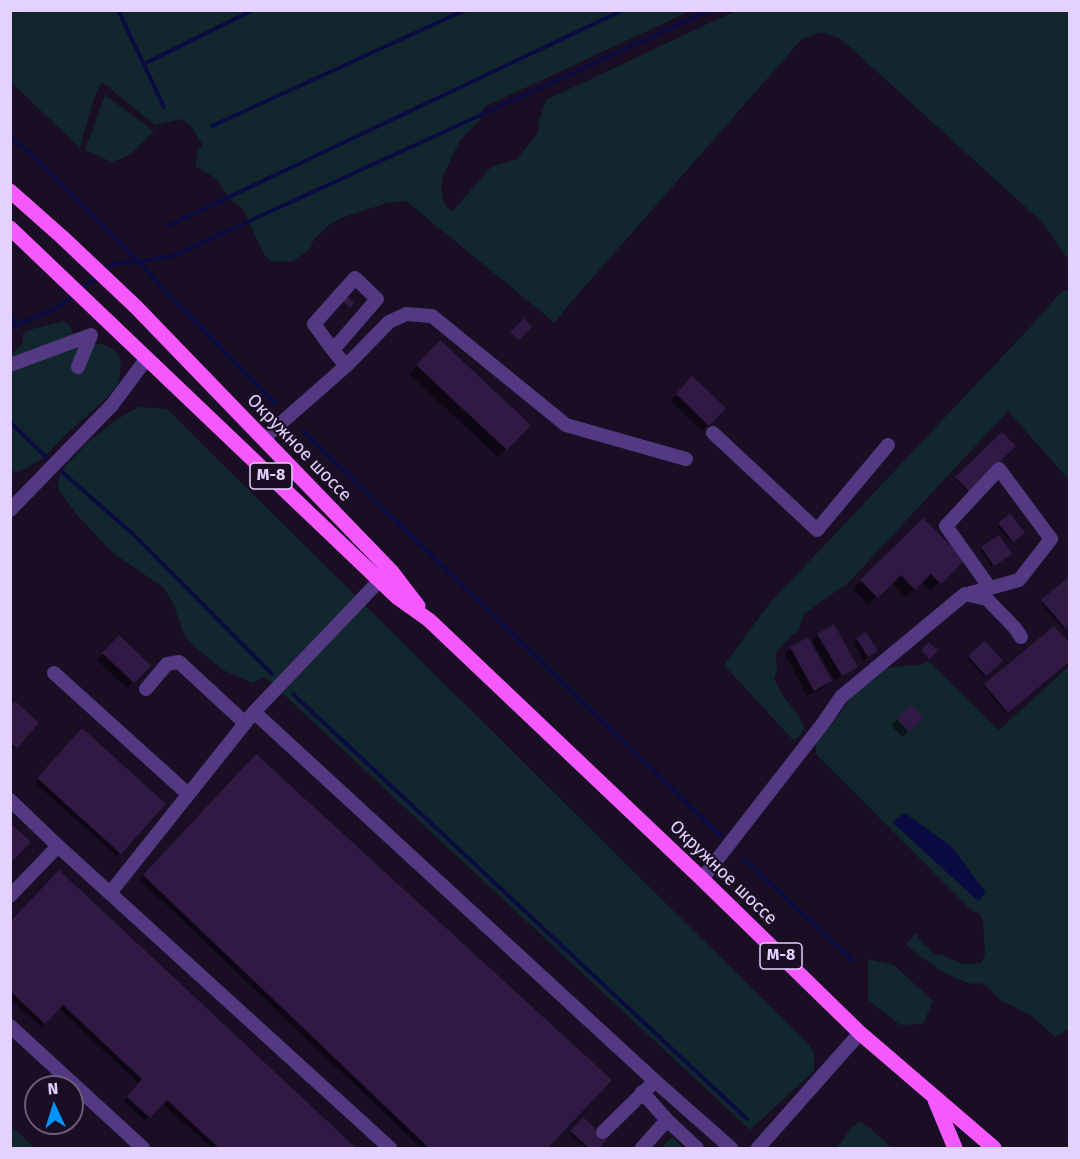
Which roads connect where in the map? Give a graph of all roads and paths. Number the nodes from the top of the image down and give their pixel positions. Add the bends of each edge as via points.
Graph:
1 (10, 191) edge
2 (10, 228) edge
3 (333, 350) junction
4 (147, 358) junction
5 (10, 365) edge
6 (346, 366) junction
7 (78, 367) dead end
8 (713, 433) dead end
9 (264, 438) junction
10 (888, 445) dead end
11 (686, 459) dead end
12 (10, 510) edge
13 (380, 580) junction
14 (990, 588) junction
15 (965, 594) junction
16 (429, 620) junction
17 (1020, 637) dead end
18 (54, 673) dead end
19 (146, 689) dead end
20 (249, 718) junction
21 (189, 794) junction
22 (10, 800) edge
23 (58, 846) junction
24 (702, 879) junction
25 (110, 893) junction
26 (10, 896) edge
27 (10, 1026) edge
28 (860, 1033) junction
29 (655, 1081) junction
30 (642, 1092) junction
31 (934, 1097) junction
32 (667, 1120) junction
33 (603, 1132) dead end
34 (143, 1149) edge
35 (390, 1149) edge
36 (642, 1149) edge
37 (697, 1149) edge
38 (731, 1149) edge
39 (758, 1149) edge
40 (955, 1149) edge
41 (994, 1149) edge

1 - 9 main road, Окружное шоссе / М-8 via 136,307
2 - 4 main road, Окружное шоссе / М-8
3 - 3 lane via 377,299 355,278 314,324
3 - 6 lane
4 - 12 lane via 112,405
4 - 13 main road, Окружное шоссе / М-8
5 - 7 lane via 91,335
6 - 9 lane
6 - 11 lane via 389,322 406,314 432,316 566,425
8 - 10 lane via 817,530
9 - 16 main road, Окружное шоссе / М-8 via 392,572
13 - 16 main road, Окружное шоссе / М-8
13 - 20 lane
14 - 14 lane via 1019,580 1051,539 999,469 946,526
14 - 15 lane
15 - 17 lane via 987,600
15 - 24 lane via 841,697
16 - 24 main road, Окружное шоссе / М-8
18 - 21 lane
19 - 20 lane via 167,664 179,662
20 - 21 lane
20 - 29 lane
21 - 25 lane
22 - 23 lane
23 - 25 lane
23 - 26 lane
24 - 28 main road, Окружное шоссе / М-8
25 - 35 lane
27 - 34 lane
28 - 31 main road, Окружное шоссе / М-8
28 - 39 lane
29 - 30 lane
29 - 38 lane
30 - 32 lane
30 - 33 lane
31 - 40 main road
31 - 41 main road, Окружное шоссе / М-8
32 - 36 lane
32 - 37 lane

